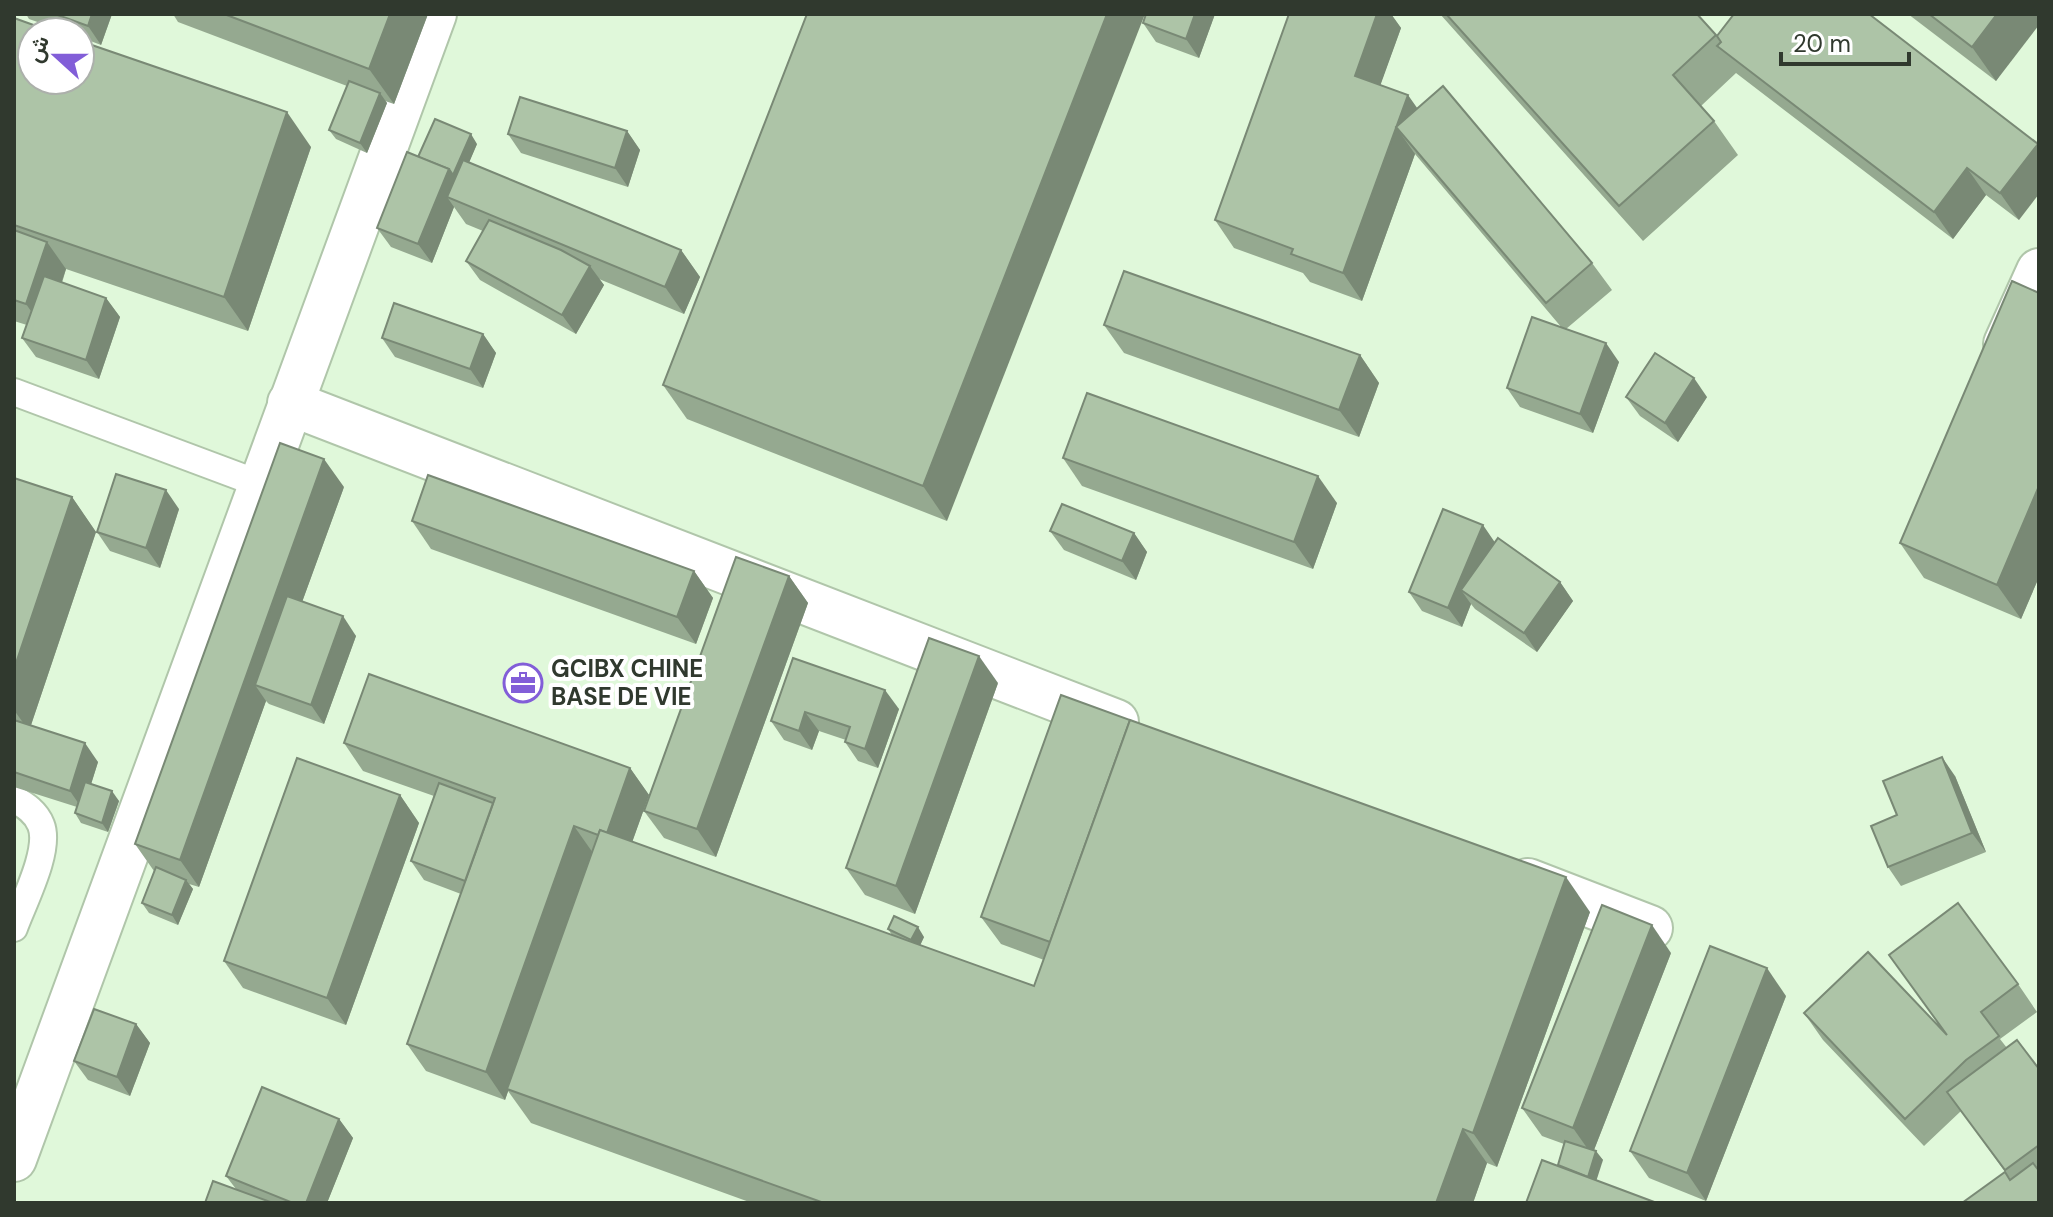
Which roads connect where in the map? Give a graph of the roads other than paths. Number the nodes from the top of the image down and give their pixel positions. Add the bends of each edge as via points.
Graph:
1 (434, 14) edge
2 (2039, 271) edge
3 (1988, 383) edge
4 (14, 392) edge
5 (290, 403) junction
6 (260, 484) junction
7 (1148, 734) edge
8 (14, 799) edge
9 (1488, 865) edge
10 (14, 928) edge
11 (1650, 928) edge
12 (14, 1159) edge

1 - 5 street
2 - 3 street
4 - 6 lane
5 - 6 street
5 - 7 street
6 - 12 street
8 - 10 lane via 29,807 41,824 44,846
9 - 11 street

